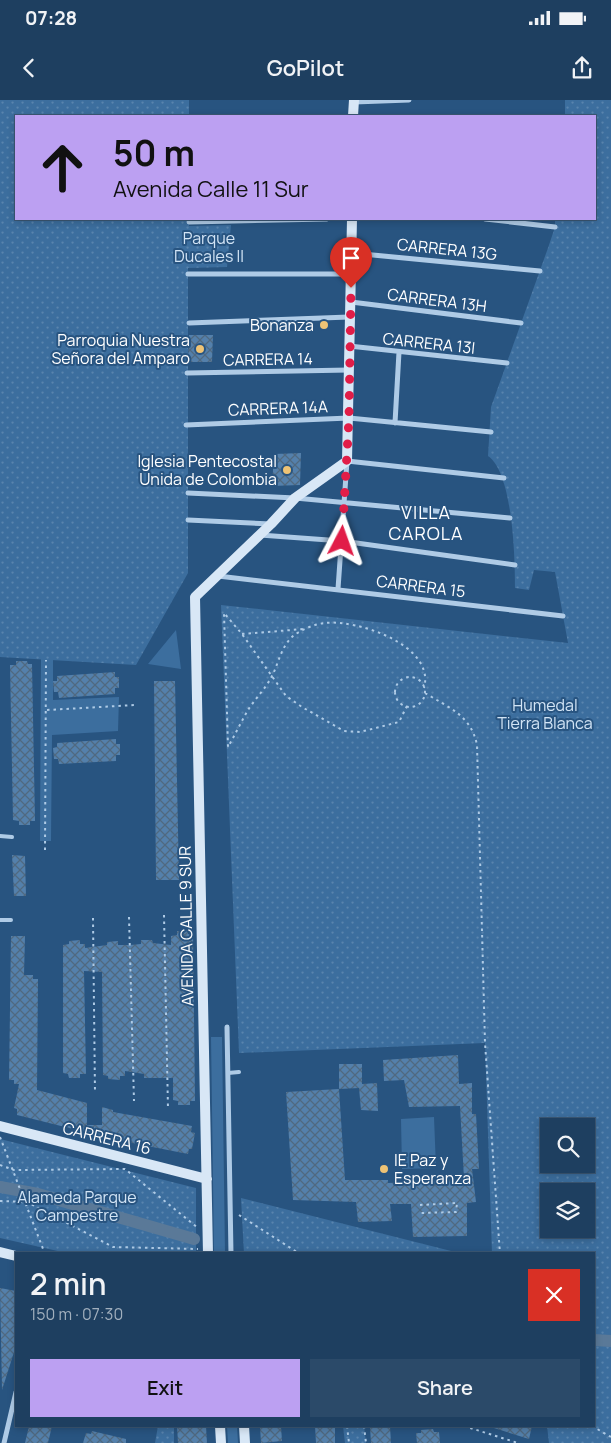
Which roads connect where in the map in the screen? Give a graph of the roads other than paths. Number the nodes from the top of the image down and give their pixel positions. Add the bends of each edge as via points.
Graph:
1 (409, 100) edge
2 (354, 101) edge
3 (353, 115) edge
4 (281, 220) edge
5 (352, 220) edge
6 (494, 220) edge
7 (189, 222) dead end
8 (555, 227) dead end
9 (352, 252) junction
10 (540, 271) dead end
11 (188, 274) dead end
12 (351, 274) junction
13 (350, 302) junction
14 (349, 317) junction
15 (189, 323) dead end
16 (521, 323) dead end
17 (349, 346) junction
18 (399, 352) junction
19 (507, 364) dead end
20 (350, 370) junction
21 (187, 373) dead end
22 (349, 418) junction
23 (395, 423) junction
24 (186, 424) dead end
25 (491, 432) dead end
26 (347, 461) junction
27 (504, 478) dead end
28 (188, 493) dead end
29 (295, 498) junction
30 (345, 503) junction
31 (510, 518) dead end
32 (188, 520) dead end
33 (271, 524) junction
34 (260, 535) junction
35 (342, 541) junction
36 (515, 565) dead end
37 (217, 576) junction
38 (338, 588) junction
39 (563, 616) dead end
40 (0, 836) edge
41 (12, 837) dead end
42 (0, 920) edge
43 (11, 920) dead end
44 (227, 1027) dead end
45 (239, 1072) dead end
46 (228, 1073) junction
47 (0, 1126) edge
48 (207, 1179) junction
49 (0, 1252) edge
50 (208, 1252) edge
51 (231, 1252) edge
52 (15, 1256) edge
53 (15, 1396) edge
54 (220, 1427) edge
55 (244, 1427) edge
56 (4, 1443) edge
57 (221, 1443) edge
58 (245, 1443) edge

1 - 2 street
2 - 3 street
4 - 7 street
5 - 9 street
6 - 8 street
9 - 10 street, CARRERA 13G
9 - 12 street
11 - 12 street
12 - 13 street
13 - 14 street
13 - 16 street, CARRERA 13H
14 - 15 street
14 - 17 street
17 - 18 street, CARRERA 13I
17 - 20 street
18 - 19 street, CARRERA 13I
18 - 23 street
20 - 21 street, CARRERA 14
20 - 22 street
22 - 23 street, CARRERA 14A
22 - 24 street, CARRERA 14A
22 - 26 street
23 - 25 street, CARRERA 14A
26 - 27 street
26 - 29 street
26 - 30 street
28 - 29 street
29 - 30 street
29 - 33 street
30 - 31 street
30 - 35 street
32 - 33 street
33 - 34 street
34 - 35 street
34 - 37 street
35 - 36 street
35 - 38 street
37 - 38 street, CARRERA 15
37 - 48 street, AVENIDA CALLE 9 SUR via 195,597
38 - 39 street, CARRERA 15
40 - 41 lane
42 - 43 lane
44 - 46 street
45 - 46 lane
46 - 51 street
47 - 48 street, CARRERA 16
48 - 50 street, AVENIDA CALLE 9 SUR
49 - 52 street
53 - 56 street
54 - 57 street
55 - 58 street

